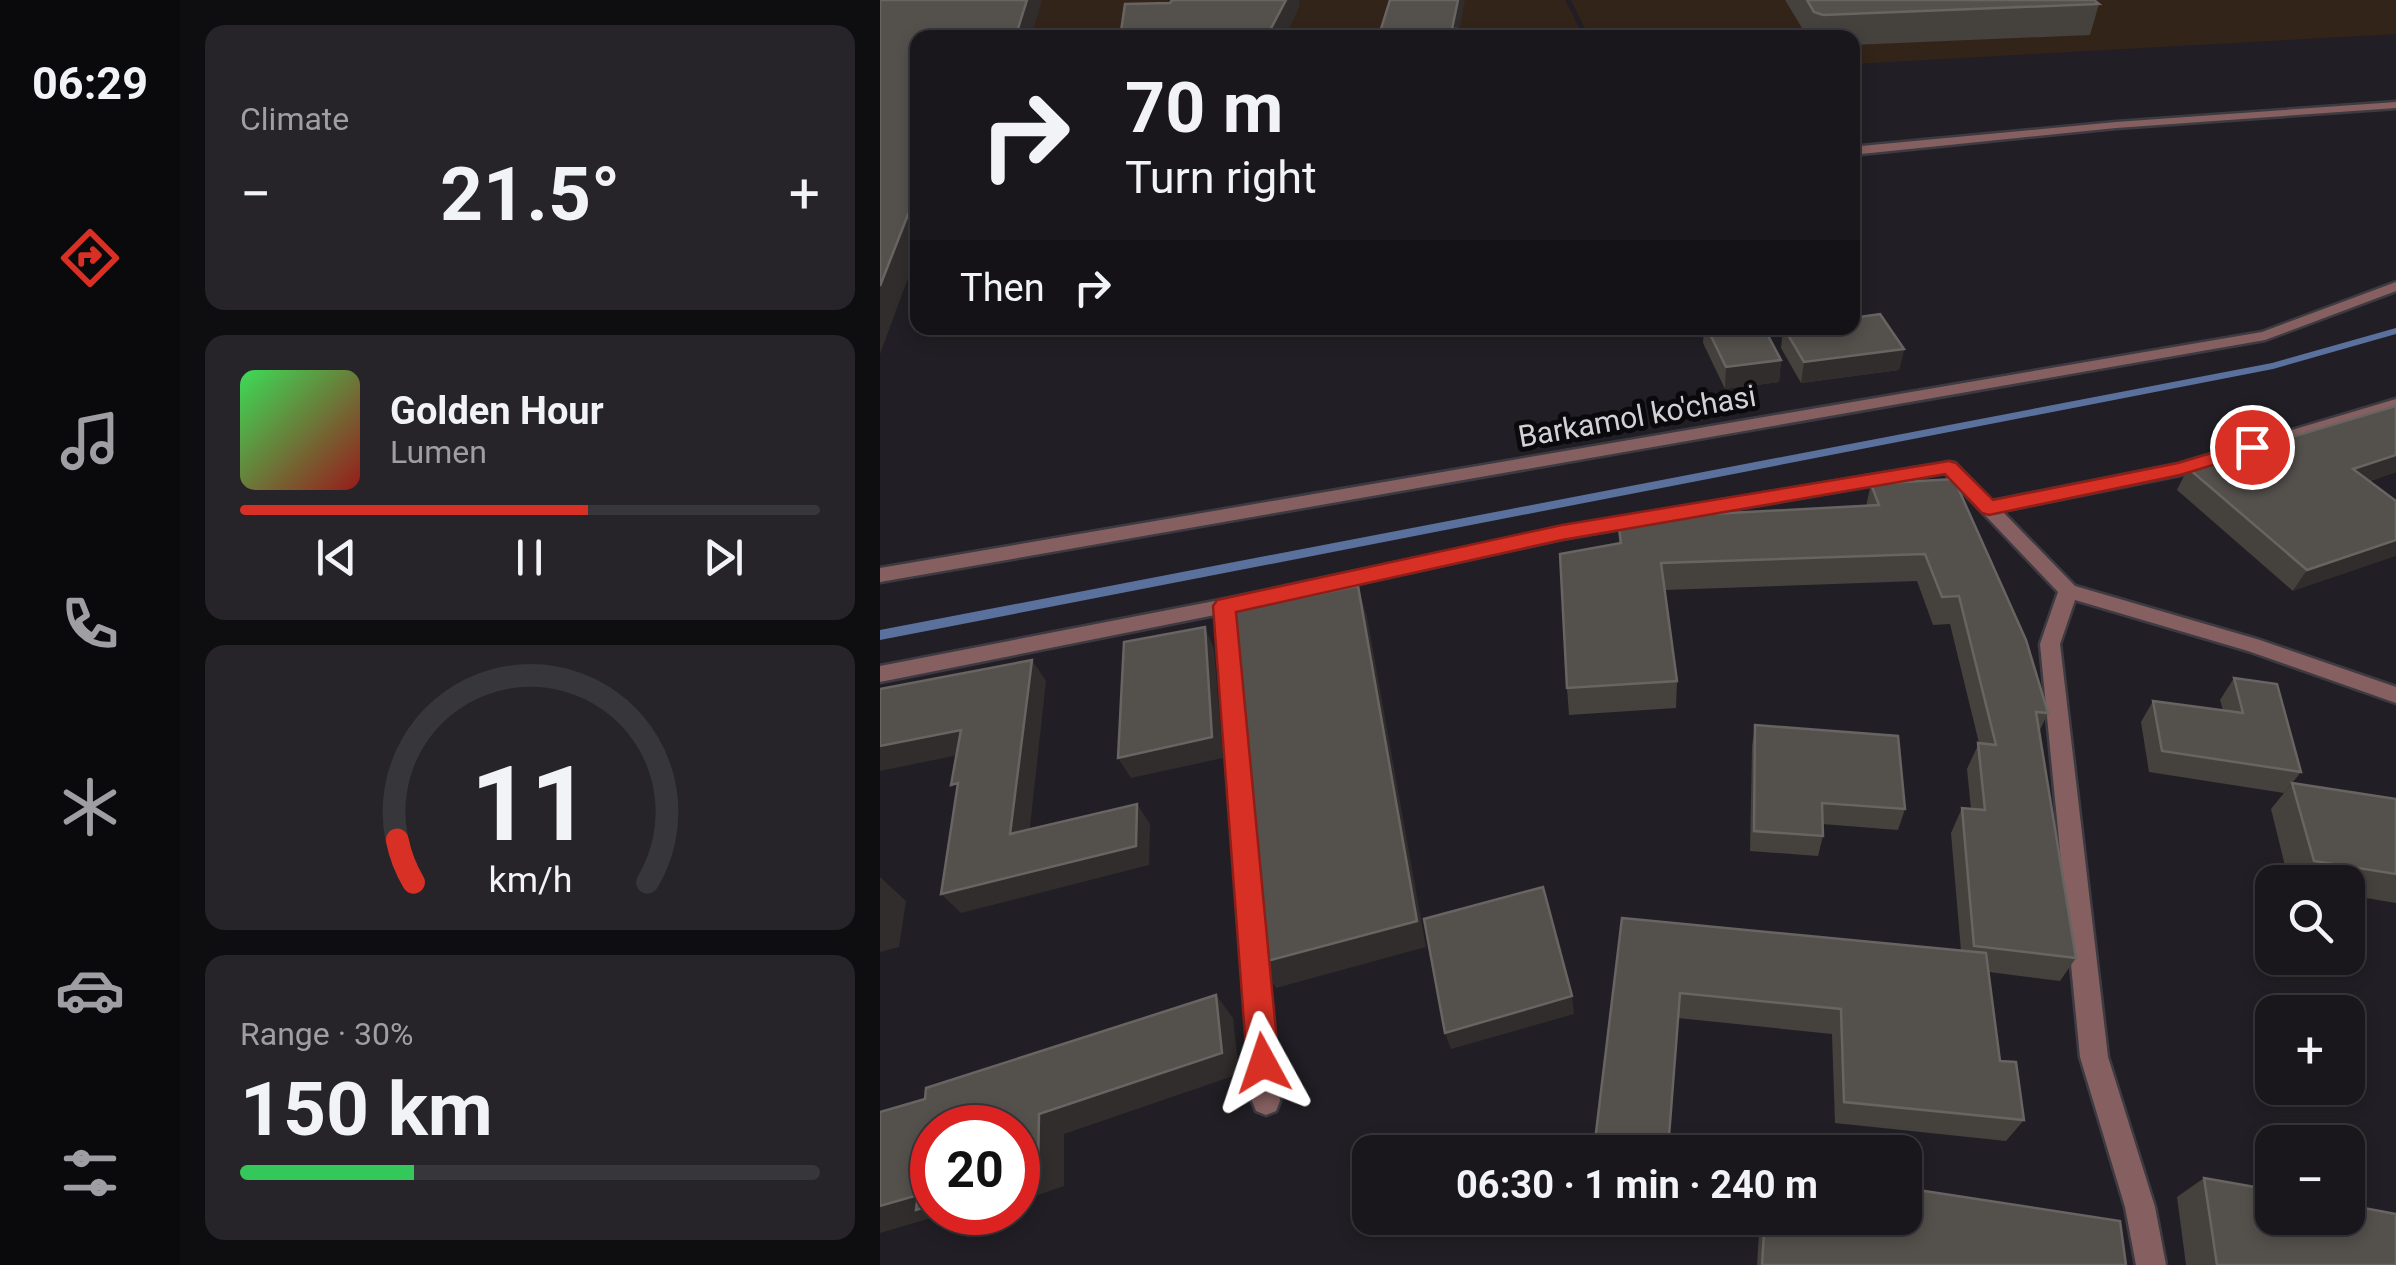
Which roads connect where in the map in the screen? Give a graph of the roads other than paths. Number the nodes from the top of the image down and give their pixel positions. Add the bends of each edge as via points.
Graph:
1 (2396, 105) edge
2 (1861, 150) dead end
3 (2396, 286) edge
4 (2396, 404) edge
5 (1989, 508) junction
6 (880, 575) edge
7 (2068, 591) junction
8 (1224, 606) junction
9 (880, 674) edge
10 (2396, 695) edge
11 (1266, 1101) dead end
12 (2151, 1265) edge

1 - 2 street
3 - 6 street, Barkamol ko'chasi via 2265,336
4 - 5 street via 2180,468
5 - 7 street
5 - 8 street via 1949,467 1562,532
7 - 10 street
7 - 12 street via 2050,644 2094,1057
8 - 9 street
8 - 11 street

